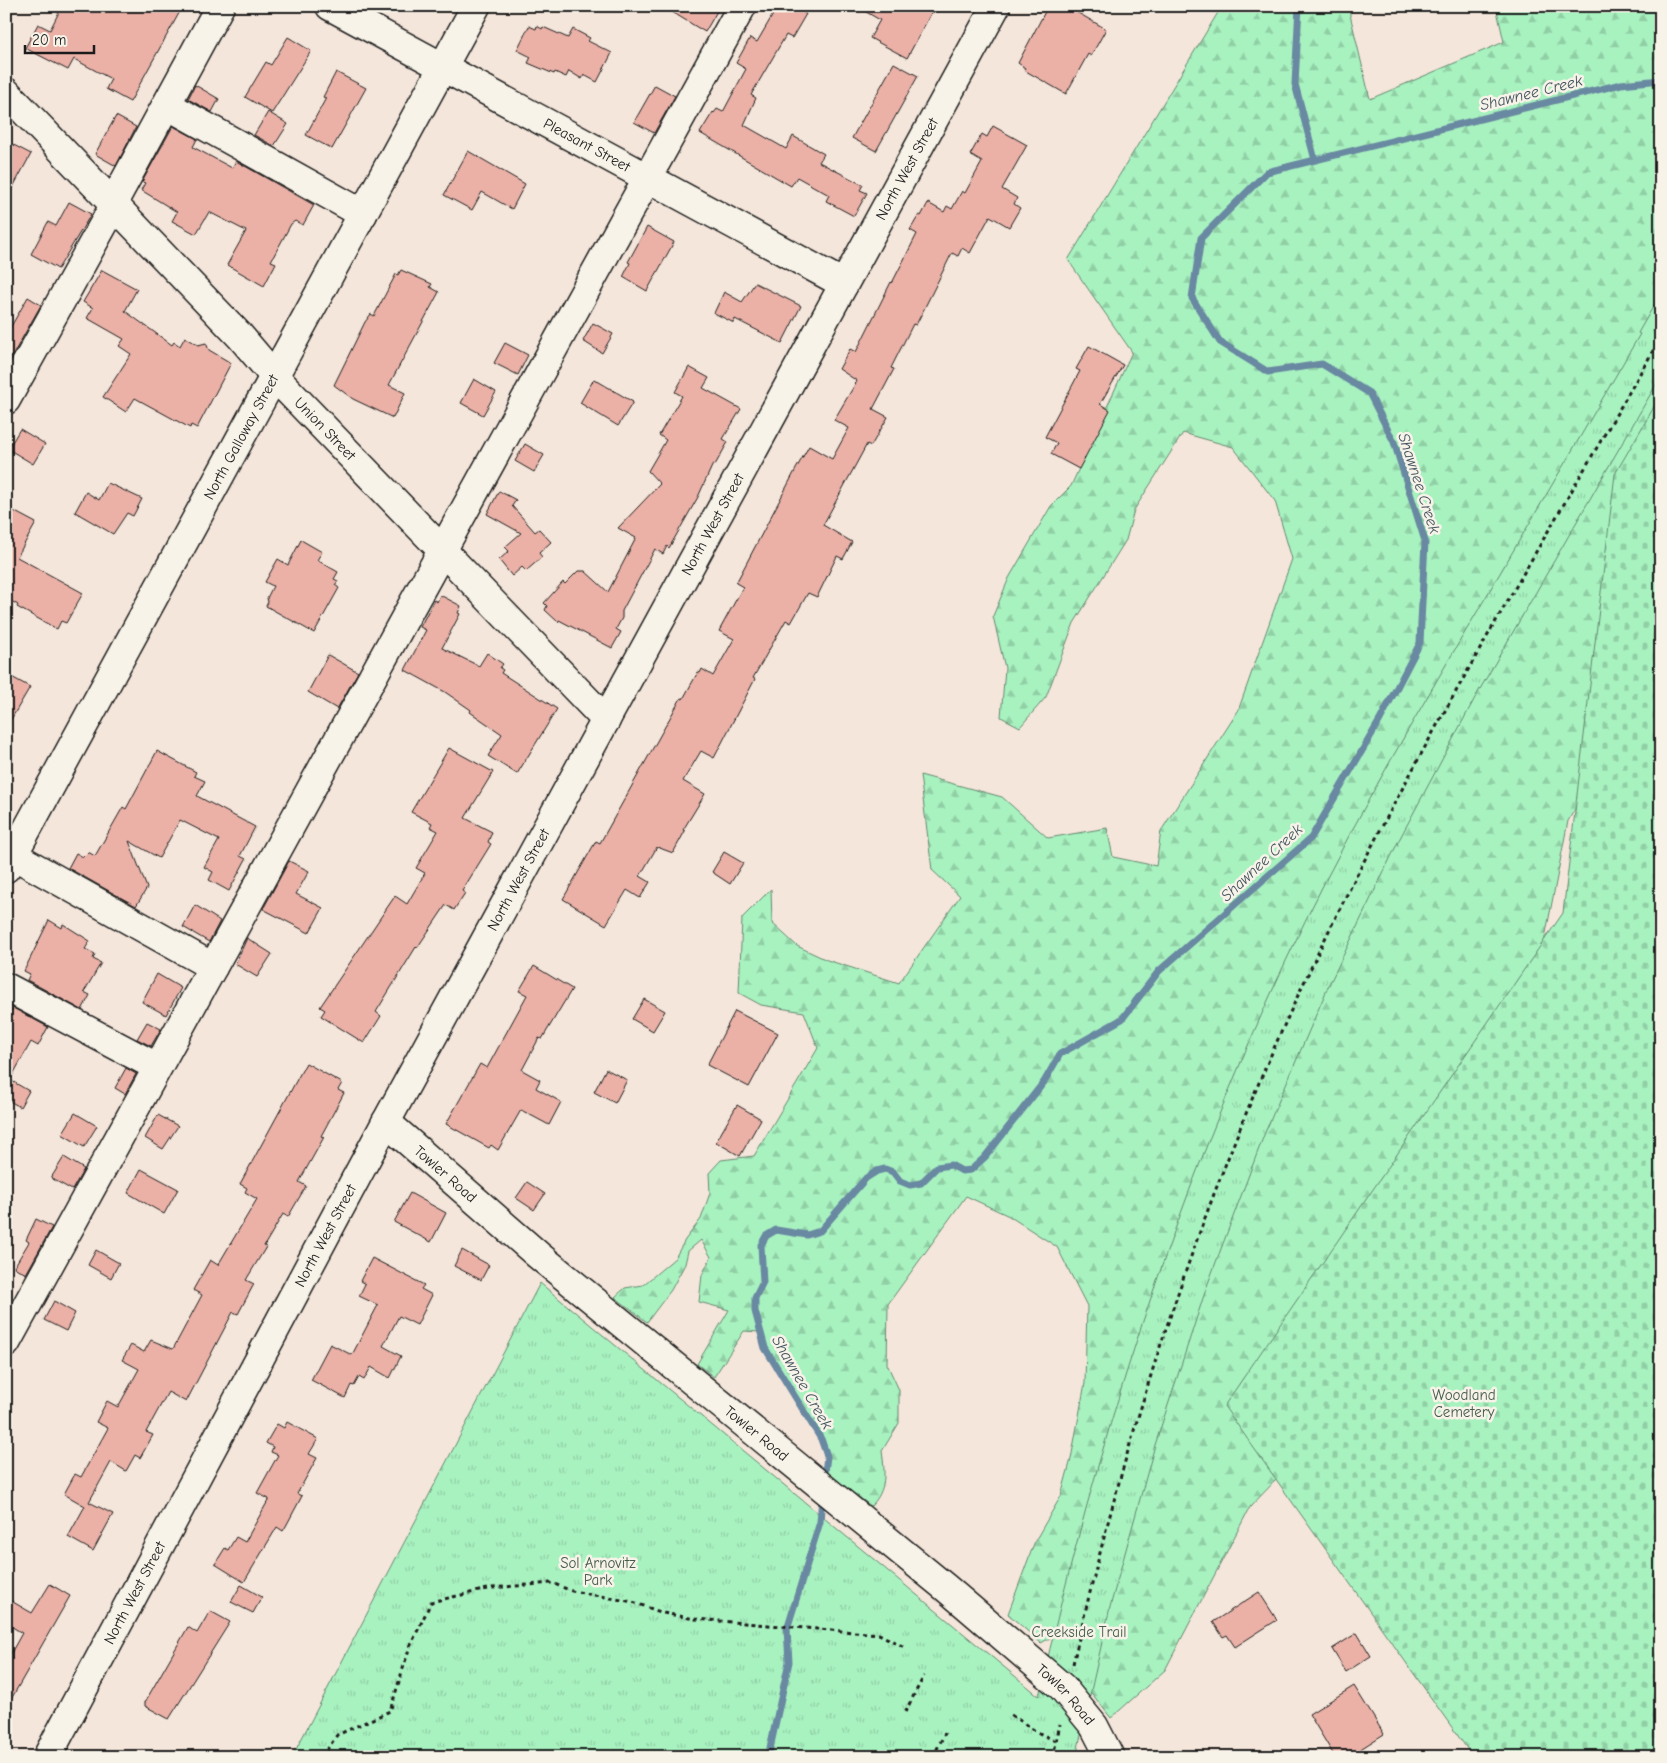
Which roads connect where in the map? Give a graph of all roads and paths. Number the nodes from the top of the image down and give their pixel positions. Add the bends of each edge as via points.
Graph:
1 (220, 6) edge
2 (330, 6) edge
3 (476, 6) edge
4 (742, 6) edge
5 (996, 6) edge
6 (443, 67) junction
7 (6, 92) edge
8 (167, 105) junction
9 (649, 178) junction
10 (113, 203) junction
11 (363, 214) junction
12 (844, 284) junction
13 (1661, 337) edge
14 (274, 376) junction
15 (6, 400) edge
16 (442, 551) junction
17 (606, 720) junction
18 (11, 852) edge
19 (213, 968) junction
20 (6, 987) edge
21 (157, 1067) junction
22 (386, 1122) junction
23 (6, 1343) edge
24 (906, 1648) dead end
25 (924, 1676) dead end
26 (1066, 1691) junction
27 (905, 1712) dead end
28 (1011, 1715) dead end
29 (945, 1733) dead end
30 (1056, 1741) junction
31 (47, 1757) edge
32 (322, 1757) edge
33 (933, 1757) edge
34 (1053, 1757) edge
35 (1110, 1757) edge

1 - 8 street
2 - 6 street, Pleasant Street
3 - 6 street, North Galloway Street
4 - 9 street
5 - 12 street, North West Street
6 - 9 street, Pleasant Street
6 - 11 street, North Galloway Street
7 - 10 street, Union Street
8 - 10 street
8 - 11 street
9 - 12 street, Pleasant Street
9 - 16 street
10 - 14 street, Union Street
10 - 15 street via 111,212
11 - 14 street, North Galloway Street
12 - 17 street, North West Street
13 - 26 path via 1391,809 1284,1028 1216,1190 1157,1356 1107,1524
14 - 16 street, Union Street
14 - 18 street, North Galloway Street
16 - 17 street, Union Street
16 - 19 street
17 - 22 street, North West Street
18 - 19 street
19 - 21 street
20 - 21 street
21 - 23 street
22 - 26 street, Towler Road via 538,1255 946,1588
22 - 31 street, North West Street
24 - 32 path via 879,1634 671,1615 633,1602 572,1591 552,1583 492,1588 431,1602 409,1650 390,1711 337,1735
25 - 27 path
26 - 30 path
26 - 35 street, Towler Road via 1094,1726
28 - 30 path
29 - 33 path
30 - 34 path

